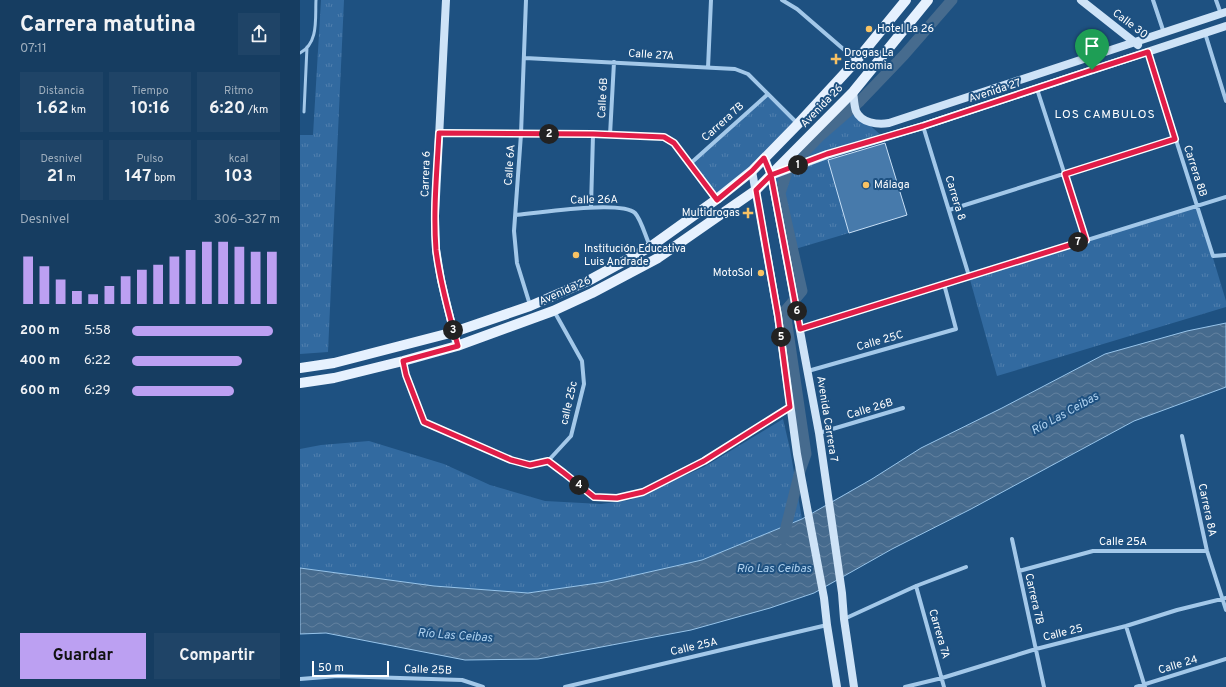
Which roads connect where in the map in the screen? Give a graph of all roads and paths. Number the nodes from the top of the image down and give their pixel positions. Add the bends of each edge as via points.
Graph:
1 (316, 0) edge
2 (446, 0) edge
3 (526, 0) edge
4 (711, 0) edge
5 (782, 0) edge
6 (906, 0) edge
7 (928, 0) edge
8 (1081, 0) edge
9 (1153, 0) edge
10 (1216, 0) edge
11 (1224, 13) edge
12 (1226, 26) edge
13 (1205, 33) junction
14 (1164, 34) junction
15 (1135, 42) junction
16 (307, 47) junction
17 (1148, 52) junction
18 (300, 53) edge
19 (524, 58) junction
20 (857, 60) junction
21 (614, 62) junction
22 (708, 68) junction
23 (1037, 89) junction
24 (853, 92) junction
25 (768, 94) junction
26 (1226, 101) edge
27 (304, 112) dead end
28 (798, 124) junction
29 (923, 126) junction
30 (439, 133) junction
31 (521, 134) junction
32 (593, 134) junction
33 (610, 135) junction
34 (1175, 139) junction
35 (764, 158) junction
36 (691, 163) junction
37 (752, 171) junction
38 (1065, 174) junction
39 (771, 175) junction
40 (756, 190) junction
41 (1226, 197) edge
42 (717, 200) junction
43 (1197, 205) junction
44 (591, 207) junction
45 (949, 210) junction
46 (516, 215) junction
47 (1086, 240) junction
48 (650, 247) junction
49 (1226, 255) edge
50 (969, 276) junction
51 (944, 284) junction
52 (530, 306) junction
53 (553, 311) junction
54 (800, 329) junction
55 (454, 332) junction
56 (458, 346) junction
57 (403, 361) junction
58 (300, 368) edge
59 (808, 371) junction
60 (300, 383) edge
61 (790, 407) junction
62 (903, 408) dead end
63 (819, 433) junction
64 (1182, 436) dead end
65 (548, 461) junction
66 (1012, 539) dead end
67 (1207, 551) junction
68 (966, 567) dead end
69 (1019, 571) junction
70 (916, 586) junction
71 (1225, 598) edge
72 (1226, 610) edge
73 (844, 619) junction
74 (827, 625) junction
75 (1126, 626) junction
76 (1036, 649) junction
77 (1226, 659) edge
78 (942, 678) junction
79 (300, 679) edge
80 (1144, 686) edge
81 (483, 687) edge
82 (566, 687) edge
83 (837, 687) edge
84 (854, 687) edge
85 (905, 687) edge
86 (944, 687) edge
87 (1044, 687) edge
88 (1136, 687) edge

1 - 16 lane via 315,34
2 - 30 main road, Carrera 6
3 - 19 street, Calle 6A
4 - 22 street
5 - 20 street via 797,8
6 - 20 main road, Avenida 26
7 - 24 main road, Avenida 26
8 - 15 main road, Calle 30
9 - 14 street
10 - 11 street
11 - 14 main road, Avenida 27
12 - 13 main road, Avenida 27
13 - 17 main road, Avenida 27
13 - 26 street
14 - 15 main road, Avenida 27
15 - 17 main road, Calle 30
15 - 24 main road, Avenida 27 via 878,125 869,122 856,109
16 - 18 lane
16 - 27 lane
17 - 23 main road, Avenida 27
17 - 34 street, Carrera 8B
19 - 21 street, Calle 27A
19 - 31 street, Calle 6A
20 - 28 main road, Avenida 26
21 - 22 street, Calle 27A
21 - 33 street, Calle 6B
22 - 25 street, Calle 27A via 736,69 748,74
23 - 29 main road, Avenida 27
23 - 38 street
24 - 39 main road, Avenida 26
25 - 28 street, Calle 27A
25 - 36 street, Carrera 7B
28 - 35 main road, Avenida 26
29 - 39 main road, Avenida 27 via 827,154
29 - 45 street, Carrera 8
30 - 31 street
30 - 55 main road, Carrera 6 via 436,249
31 - 32 street
31 - 46 street, Calle 6A
32 - 33 street
32 - 44 street
33 - 36 street via 664,137 674,143
34 - 38 street
34 - 43 street, Carrera 8B
35 - 37 main road, Avenida 26
35 - 39 main road, Avenida Carrera 7
36 - 42 street
37 - 40 main road
37 - 42 main road, Avenida 26
38 - 45 street
38 - 47 street
39 - 40 main road, Avenida 26
39 - 54 main road, Avenida Carrera 7
40 - 53 main road, Avenida 26 via 658,258
40 - 61 main road via 778,316
41 - 43 street
42 - 48 main road, Avenida 26
43 - 47 street
43 - 49 street via 1213,256
44 - 46 street, Calle 26A
44 - 48 street, Calle 26A via 633,211
45 - 50 street, Carrera 8
46 - 52 street, Calle 6A via 514,231 518,263
47 - 50 street
48 - 52 main road, Avenida 26 via 588,281
50 - 51 street
51 - 54 street
51 - 59 street, Calle 25C via 956,329
52 - 55 main road, Avenida 26
53 - 56 main road, Avenida 26
53 - 65 street, calle 25c via 582,361 584,384 571,436
54 - 59 main road, Avenida Carrera 7
55 - 56 main road, Carrera 6
55 - 58 main road, Avenida 26 via 334,363
56 - 57 main road, Avenida 26
57 - 60 main road, Avenida 26 via 334,378
57 - 65 street via 424,422 511,460 530,465
59 - 63 main road, Avenida Carrera 7
61 - 65 street via 704,461 643,492 617,498 594,497
61 - 74 main road
62 - 63 street, Calle 26B
63 - 73 main road, Avenida Carrera 7
64 - 67 street, Carrera 8A
66 - 69 street, Carrera 7B
67 - 69 street, Calle 25A via 1093,551
67 - 71 street, Carrera 8A
68 - 70 street
69 - 76 street, Carrera 7B
70 - 73 street
70 - 78 street, Carrera 7A
71 - 72 street, Carrera 8A
71 - 75 street, Calle 25
73 - 84 main road, Avenida Carrera 7
74 - 82 street, Calle 25A
74 - 83 main road
75 - 76 street, Calle 25
75 - 80 street
76 - 78 street, Calle 25
76 - 87 street, Carrera 7B
77 - 80 street, Calle 24
78 - 85 street, Calle 25
78 - 86 street, Carrera 7A
79 - 81 street, Calle 25B via 338,676 462,680
80 - 88 street, Calle 24

